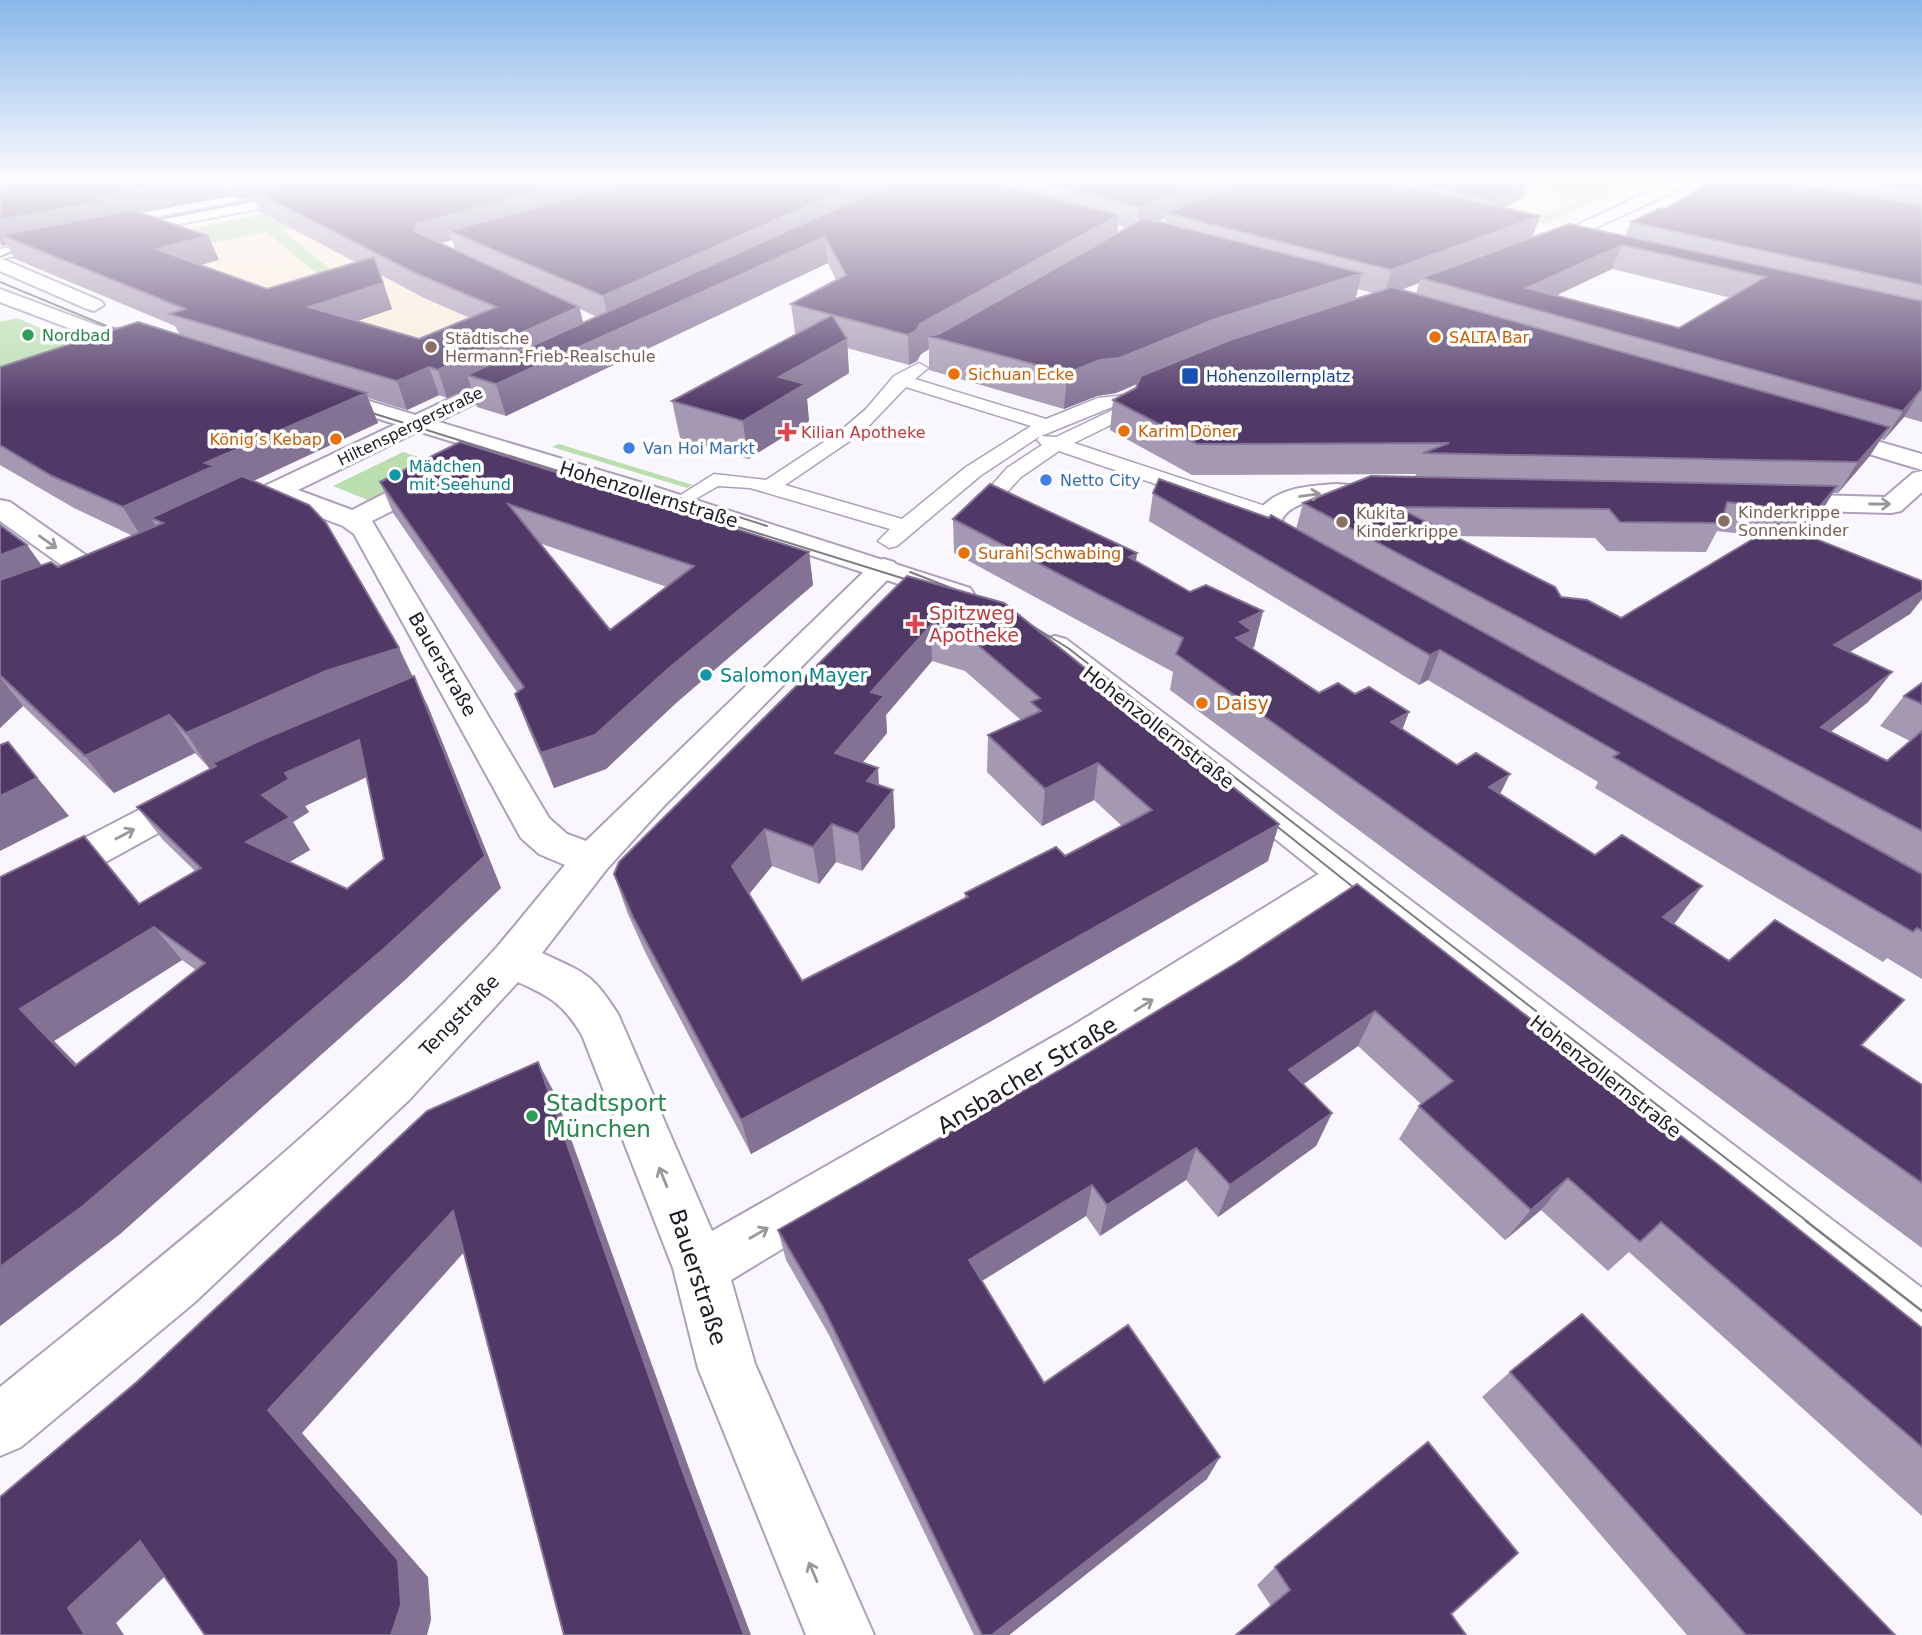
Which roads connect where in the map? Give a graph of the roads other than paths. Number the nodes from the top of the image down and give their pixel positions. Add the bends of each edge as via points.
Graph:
1 (0, 264) edge
2 (0, 295) edge
3 (145, 338) junction
4 (184, 352) edge
5 (95, 354) edge
6 (930, 361) edge
7 (533, 366) edge
8 (900, 380) junction
9 (1153, 387) edge
10 (301, 388) edge
11 (1128, 398) junction
12 (416, 422) junction
13 (1801, 426) edge
14 (1038, 429) junction
15 (1058, 444) junction
16 (496, 447) junction
17 (1922, 462) edge
18 (1922, 479) edge
19 (958, 480) junction
20 (769, 487) junction
21 (276, 491) junction
22 (1399, 494) edge
23 (1755, 501) edge
24 (678, 502) junction
25 (0, 508) edge
26 (354, 520) junction
27 (205, 524) edge
28 (1272, 525) junction
29 (905, 527) junction
30 (886, 555) junction
31 (1334, 568) edge
32 (69, 587) edge
33 (987, 606) edge
34 (1029, 629) edge
35 (456, 685) junction
36 (420, 697) edge
37 (226, 781) edge
38 (592, 860) junction
39 (1349, 875) junction
40 (0, 901) edge
41 (512, 959) junction
42 (700, 1268) junction
43 (1922, 1323) edge
44 (0, 1426) edge
45 (839, 1635) edge

1 - 3 street via 116,314
2 - 3 street via 94,331
3 - 4 street
3 - 5 street
6 - 8 street
7 - 12 street, Hiltenspergerstraße
8 - 14 street
8 - 20 street via 880,407 855,429
9 - 11 street
10 - 12 street, Hohenzollernstraße
11 - 14 street via 1113,399
11 - 15 street via 1125,411
12 - 16 street, Hohenzollernstraße
12 - 21 street, Hiltenspergerstraße
13 - 17 street
14 - 15 street
14 - 19 street
15 - 19 street via 990,495
15 - 28 street
16 - 24 street, Hohenzollernstraße
16 - 26 street
23 -> 18 street via 1891,505
19 - 29 street
20 - 24 street via 713,480
20 - 29 street via 846,503
21 - 26 street
21 - 27 street, Hiltenspergerstraße
28 -> 22 street via 1290,499
24 - 30 street, Hohenzollernstraße
25 -> 32 street via 109,570
26 - 35 street, Bauerstraße via 365,529
28 - 31 street
29 - 30 street
30 - 33 street, Hohenzollernstraße
30 - 38 street, Tengstraße
34 - 39 street, Hohenzollernstraße
35 - 36 street
35 - 38 street, Bauerstraße via 535,828 553,844
40 -> 37 street
38 - 41 street, Tengstraße
42 -> 39 street, Ansbacher Straße via 1088,1041
39 - 43 street, Hohenzollernstraße
42 -> 41 street, Bauerstraße via 602,1028 582,996 568,985
41 - 44 street, Tengstraße via 392,1085 286,1185
45 -> 42 street, Bauerstraße via 727,1368

